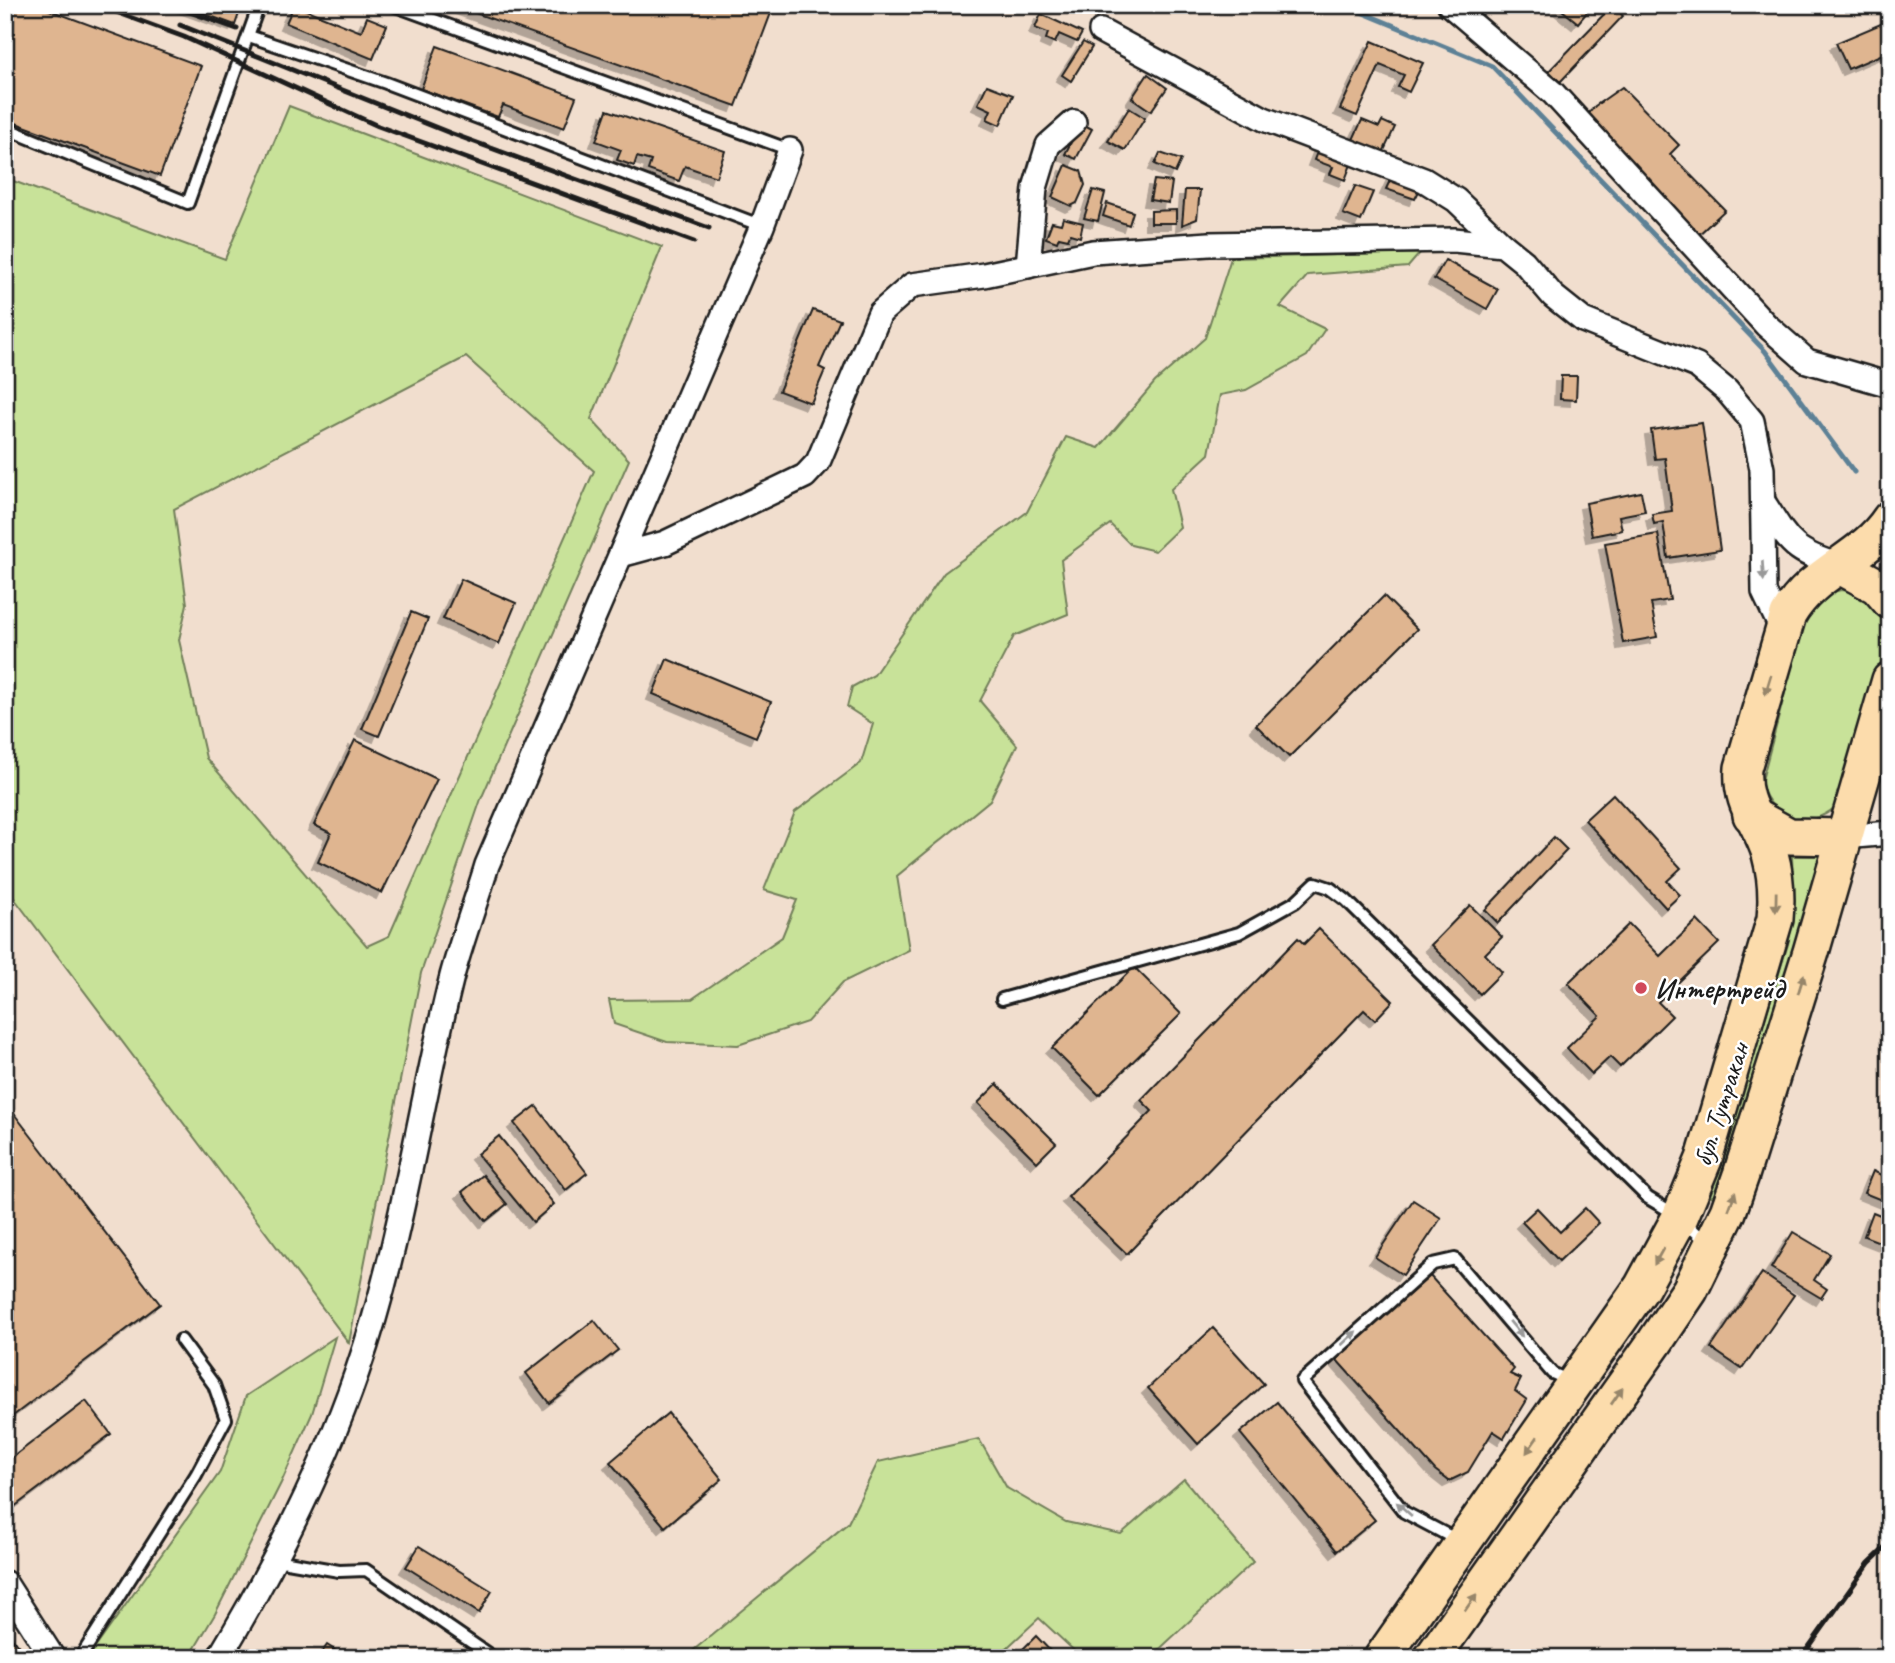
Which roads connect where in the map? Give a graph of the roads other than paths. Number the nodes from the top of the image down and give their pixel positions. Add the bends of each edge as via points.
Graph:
1 (260, 5) edge
2 (393, 5) edge
3 (1450, 5) edge
4 (1101, 31) dead end
5 (249, 36) junction
6 (1073, 122) dead end
7 (5, 128) edge
8 (790, 150) joint
9 (762, 226) junction
10 (1503, 245) junction
11 (1028, 266) junction
12 (1890, 385) edge
13 (1764, 503) junction
14 (1890, 519) edge
15 (621, 555) junction
16 (1840, 566) junction
17 (1890, 601) edge
18 (1784, 634) junction
19 (1887, 711) edge
20 (1751, 815) junction
21 (1890, 833) edge
22 (1844, 837) junction
23 (1002, 999) dead end
24 (1680, 1217) junction
25 (1712, 1247) junction
26 (181, 1340) dead end
27 (1575, 1384) junction
28 (1463, 1543) junction
29 (276, 1560) junction
30 (5, 1583) edge
31 (53, 1658) edge
32 (80, 1658) edge
33 (219, 1658) edge
34 (494, 1658) edge
35 (1382, 1658) edge
36 (1432, 1658) edge

1 - 5 lane
2 - 8 lane
3 - 12 street via 1553,93 1766,325 1807,361
4 - 10 street via 1264,119 1424,180 1456,200
5 - 7 lane via 188,203
5 - 9 lane via 386,83
6 - 11 street via 1048,145 1035,188
8 - 9 street
9 - 15 street
10 - 11 street via 1454,240 1209,244 1093,252
10 - 13 street via 1583,320 1697,366 1727,391 1752,421
11 - 15 street via 912,285 880,313 818,462 805,476 665,543
13 - 16 street via 1794,547
13 -> 18 street via 1764,592
14 - 16 main road, бул. Тутракан
15 - 29 street via 487,865 453,974 385,1278 357,1371 313,1485
16 - 17 main road via 1877,586
16 - 18 main road, бул. Тутракан via 1798,598
18 -> 20 main road, бул. Тутракан via 1743,768 1744,799
19 - 22 main road, бул. Тутракан
20 - 22 main road via 1789,836
20 -> 24 main road, бул. Тутракан via 1770,854 1775,919 1704,1159
21 - 22 street
25 -> 22 main road, бул. Тутракан via 1741,1175
23 - 24 lane via 1239,933 1295,902 1315,883 1346,900 1648,1198
24 - 25 lane
24 -> 27 main road, бул. Тутракан via 1642,1287
36 -> 25 main road, бул. Тутракан via 1655,1342
26 - 32 lane via 214,1385 226,1419 196,1475
27 -> 28 main road, бул. Тутракан
28 -> 27 lane via 1404,1512 1302,1381 1433,1264 1455,1259 1552,1373
28 - 35 main road, бул. Тутракан
29 - 33 street
29 - 34 lane via 339,1571 366,1570
30 - 31 street

